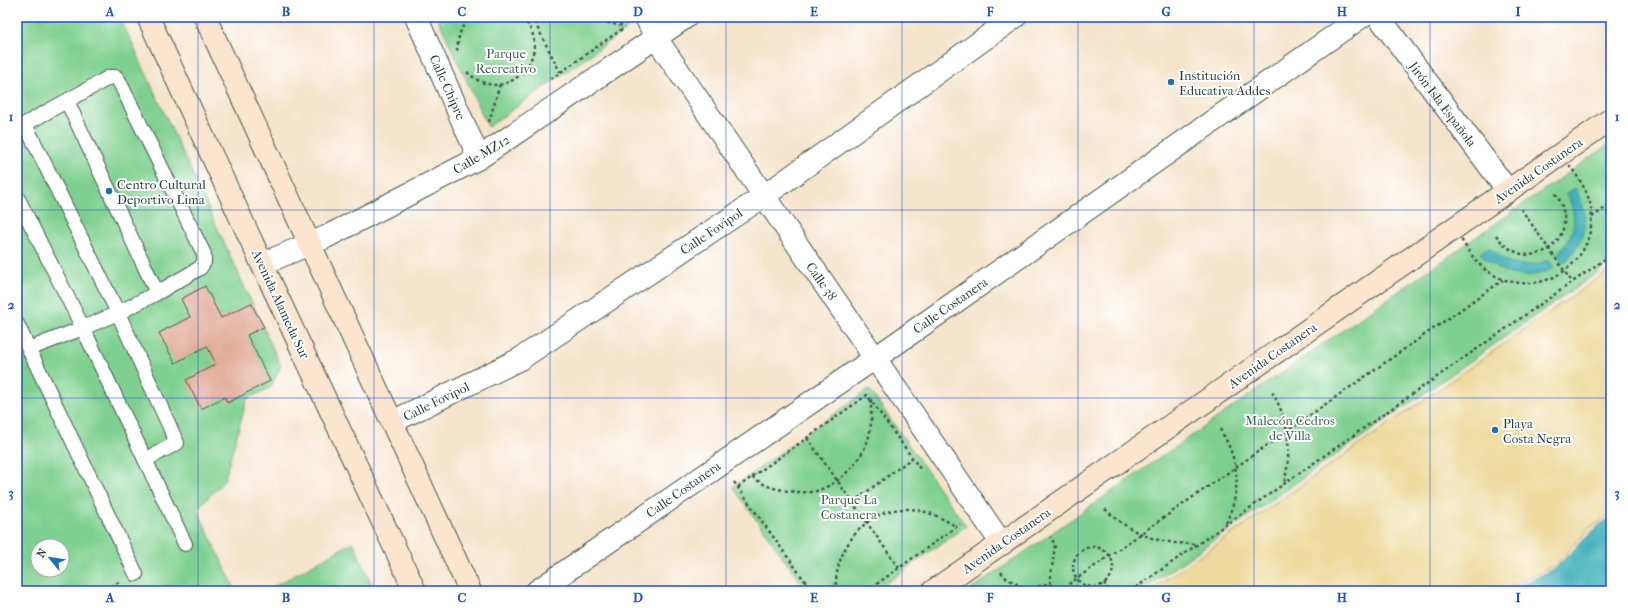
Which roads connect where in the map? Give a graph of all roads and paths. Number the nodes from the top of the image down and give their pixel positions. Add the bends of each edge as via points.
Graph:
1 (148, 17) edge
2 (205, 17) edge
3 (416, 17) edge
4 (471, 17) edge
5 (520, 17) edge
6 (532, 17) edge
7 (584, 17) edge
8 (646, 17) edge
9 (686, 17) edge
10 (1015, 17) edge
11 (1361, 17) edge
12 (1378, 17) edge
13 (536, 26) junction
14 (626, 26) junction
15 (530, 30) junction
16 (656, 38) junction
17 (452, 43) dead end
18 (560, 72) junction
19 (467, 76) dead end
20 (547, 82) dead end
21 (67, 101) junction
22 (485, 116) dead end
23 (495, 118) dead end
24 (1611, 119) edge
25 (21, 126) edge
26 (479, 158) junction
27 (1555, 193) dead end
28 (1510, 194) junction
29 (17, 196) edge
30 (764, 196) junction
31 (1611, 204) edge
32 (1592, 218) junction
33 (1496, 235) dead end
34 (310, 243) junction
35 (1549, 249) junction
36 (1611, 255) edge
37 (262, 264) junction
38 (1564, 271) junction
39 (1503, 280) junction
40 (1572, 282) junction
41 (158, 293) junction
42 (118, 313) junction
43 (17, 324) edge
44 (83, 328) junction
45 (29, 349) junction
46 (875, 357) junction
47 (1272, 392) dead end
48 (871, 399) junction
49 (392, 422) junction
50 (1220, 429) dead end
51 (1288, 431) junction
52 (807, 438) junction
53 (912, 458) junction
54 (144, 460) junction
55 (1236, 467) junction
56 (925, 476) dead end
57 (752, 478) junction
58 (837, 480) junction
59 (1284, 484) junction
60 (853, 502) junction
61 (1105, 509) dead end
62 (956, 519) dead end
63 (1038, 519) junction
64 (868, 522) junction
65 (1224, 525) junction
66 (957, 527) junction
67 (1140, 534) junction
68 (185, 544) dead end
69 (1198, 544) junction
70 (995, 548) junction
71 (1109, 556) junction
72 (899, 568) junction
73 (136, 574) dead end
74 (1076, 579) junction
75 (1104, 583) junction
76 (1050, 584) junction
77 (415, 591) edge
78 (470, 591) edge
79 (537, 591) edge
80 (812, 591) edge
81 (836, 591) edge
82 (867, 591) edge
83 (933, 591) edge
84 (1030, 591) edge
85 (1034, 591) edge
86 (1059, 591) edge
87 (1110, 591) edge
88 (1131, 591) edge

1 - 37 main road, Avenida Alameda Sur
2 - 34 main road
3 - 26 street, Calle Chipre
4 - 17 path via 462,28 458,39 458,57
5 - 15 path
6 - 13 path
7 - 14 path
8 - 16 street, Calle 38
9 - 16 street, Calle MZ12
10 - 30 street, Calle Fovipol
11 - 46 street, Calle Costanera
12 - 28 street, Jirón Isla Española
13 - 15 path
13 - 18 path
14 - 16 path
14 - 18 path
15 - 19 path via 533,53 522,74 512,81 500,84 477,80 464,69
16 - 26 street, Calle MZ12
16 - 30 street, Calle 38
18 - 20 path
21 - 25 lane
21 - 41 lane
21 - 41 lane via 110,77 116,77 204,254 204,262 200,268
22 - 23 path via 488,123
24 - 28 main road, Avenida Costanera
25 - 42 lane
26 - 34 street, Calle MZ12
27 - 35 path via 1562,202 1565,224 1562,234
28 - 32 path via 1566,160 1586,191
28 - 35 path
28 - 39 path via 1459,236 1480,265
28 - 63 main road, Avenida Costanera
29 - 44 lane
30 - 46 street, Calle 38
30 - 49 street, Calle Fovipol via 520,359
31 - 32 path
32 - 38 path via 1589,237 1583,251
33 - 35 path via 1509,250 1518,254 1538,254
34 - 37 street, Calle MZ12
34 - 49 main road
35 - 38 path
36 - 40 path
37 - 77 main road, Avenida Alameda Sur
38 - 39 path via 1548,280 1533,283 1519,284
38 - 40 path
39 - 51 path
40 - 59 path
41 - 42 lane
42 - 44 lane
42 - 54 lane via 178,443
43 - 45 lane
44 - 45 lane
44 - 54 lane
45 - 73 lane
46 - 70 street, Calle 38
46 - 79 street, Calle Costanera
47 - 51 path via 1284,415
48 - 52 path via 867,395
48 - 53 path
48 - 58 path via 869,436 861,454
49 - 78 main road
50 - 55 path via 1233,454
51 - 55 path
51 - 59 path via 1288,466
52 - 57 path
52 - 58 path
53 - 56 path
53 - 60 path
54 - 68 lane
55 - 65 path via 1235,498
55 - 67 path
57 - 58 path via 770,487 815,492
57 - 80 path via 738,487
58 - 60 path
59 - 65 path
60 - 64 path
61 - 67 path via 1121,523
62 - 66 path via 960,525
63 - 70 main road, Avenida Costanera
63 - 76 path via 1055,544
64 - 66 path via 890,512 909,509 938,516
64 - 72 path
64 - 81 path via 844,549 837,569
65 - 69 path
66 - 72 path
67 - 69 path via 1165,542
67 - 71 path
69 - 88 path
70 - 83 main road, Avenida Costanera
70 - 84 path via 1006,578
71 - 74 path
71 - 74 path via 1096,548 1081,551 1073,564
71 - 75 path via 1112,570
72 - 82 path
74 - 75 path via 1089,587 1097,587
74 - 86 path
75 - 87 path
76 - 85 path via 1043,584
76 - 86 path

